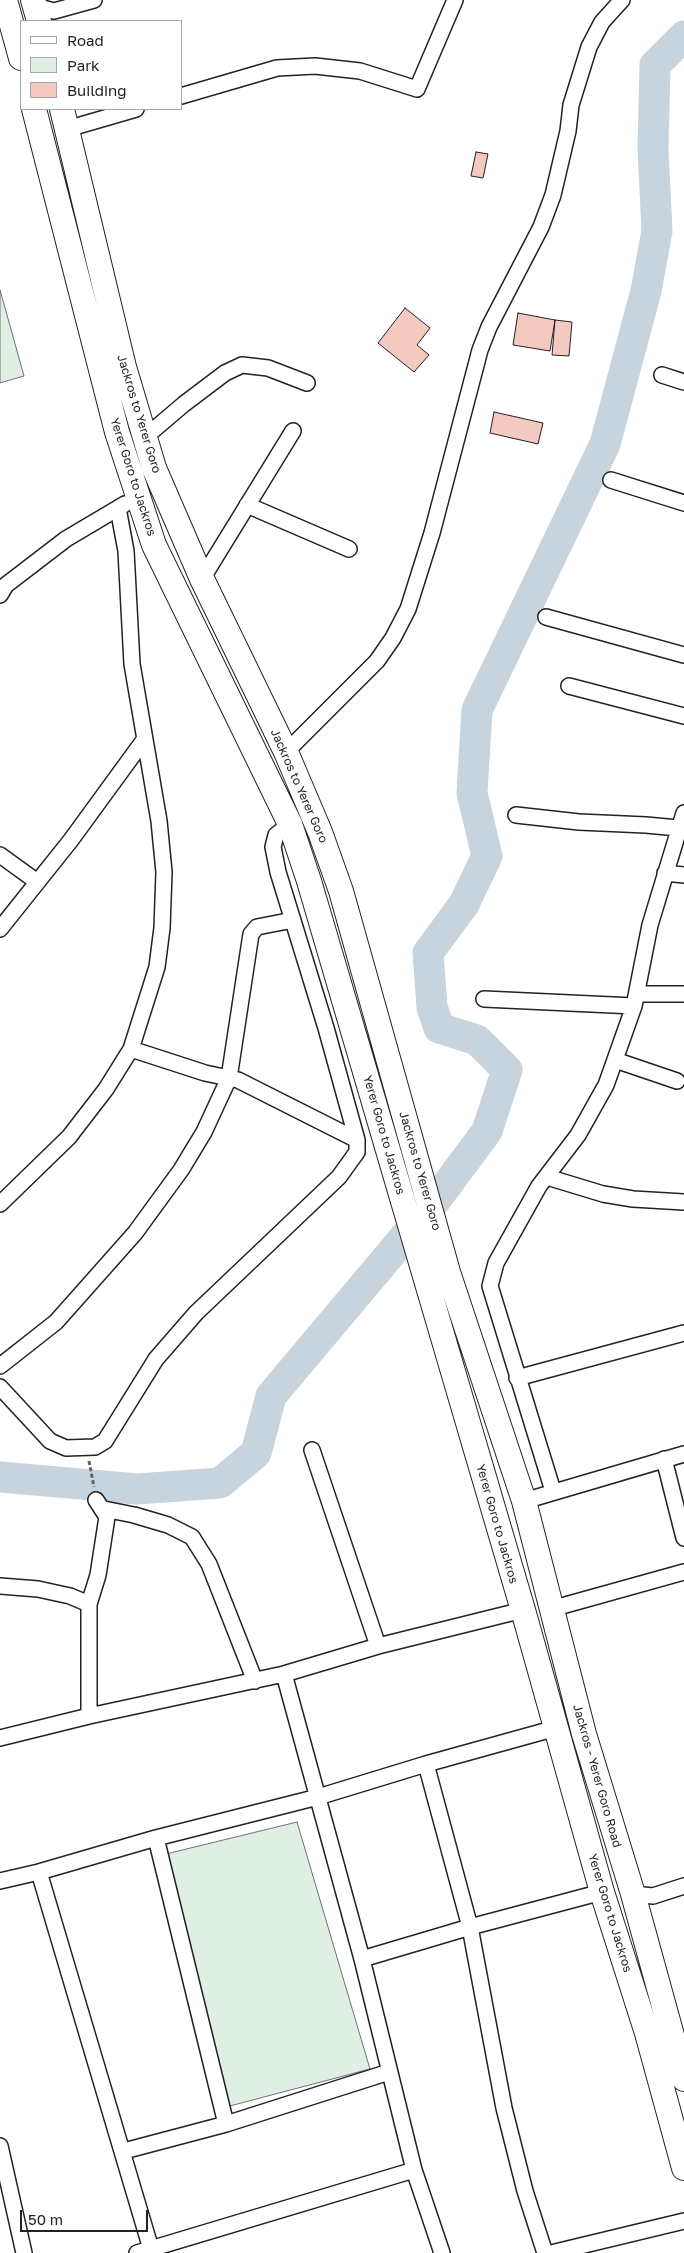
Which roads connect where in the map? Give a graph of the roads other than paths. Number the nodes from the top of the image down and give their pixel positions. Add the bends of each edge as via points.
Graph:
1 (94, 0) edge
2 (455, 0) edge
3 (622, 0) edge
4 (40, 12) edge
5 (6, 23) edge
6 (20, 56) edge
7 (182, 96) edge
8 (34, 110) edge
9 (129, 110) edge
10 (64, 119) edge
11 (662, 375) dead end
12 (684, 382) edge
13 (308, 384) dead end
14 (293, 430) dead end
15 (144, 438) junction
16 (611, 480) dead end
17 (138, 497) junction
18 (684, 503) edge
19 (247, 505) junction
20 (118, 508) junction
21 (349, 549) dead end
22 (202, 579) junction
23 (2, 587) edge
24 (546, 617) dead end
25 (684, 655) edge
26 (569, 686) dead end
27 (684, 716) edge
28 (144, 740) junction
29 (290, 761) junction
30 (684, 813) edge
31 (516, 815) dead end
32 (290, 824) junction
33 (678, 828) junction
34 (0, 855) edge
35 (665, 873) junction
36 (684, 874) edge
37 (36, 881) junction
38 (292, 920) junction
39 (0, 929) edge
40 (684, 994) edge
41 (484, 999) dead end
42 (635, 1000) junction
43 (131, 1049) junction
44 (615, 1060) junction
45 (229, 1078) junction
46 (677, 1081) dead end
47 (357, 1140) junction
48 (547, 1177) junction
49 (684, 1202) edge
50 (0, 1204) edge
51 (684, 1333) edge
52 (0, 1366) edge
53 (517, 1378) junction
54 (0, 1387) edge
55 (312, 1450) dead end
56 (684, 1454) edge
57 (664, 1458) junction
58 (515, 1472) joint
59 (553, 1491) junction
60 (524, 1501) junction
61 (684, 1538) edge
62 (684, 1574) edge
63 (0, 1586) edge
64 (89, 1604) junction
65 (551, 1609) junction
66 (523, 1610) junction
67 (378, 1646) junction
68 (284, 1674) junction
69 (255, 1681) junction
70 (89, 1716) junction
71 (556, 1728) junction
72 (0, 1738) edge
73 (426, 1764) junction
74 (318, 1797) junction
75 (156, 1838) junction
76 (39, 1872) junction
77 (0, 1881) edge
78 (684, 1886) edge
79 (602, 1892) junction
80 (633, 1894) junction
81 (470, 1927) junction
82 (362, 1959) junction
83 (389, 2072) junction
84 (684, 2079) edge
85 (226, 2124) junction
86 (0, 2146) edge
87 (124, 2151) junction
88 (684, 2168) edge
89 (414, 2170) junction
90 (684, 2221) edge
91 (144, 2251) edge
92 (24, 2253) edge
93 (442, 2253) edge
94 (545, 2253) edge
95 (551, 2253) edge

1 - 4 street
2 - 7 street via 418,89 360,71 315,66 277,68
3 - 29 street via 602,22 589,47 571,105 553,195 541,227 480,350 432,533 408,609 377,661
5 - 6 main road
8 - 17 main road, Yerer Goro to Jackros via 117,432
9 - 10 street
10 - 15 main road, Jackros to Yerer Goro
11 - 12 street
13 - 15 street via 268,368 242,365 190,398
14 - 19 street
15 - 22 main road, Jackros to Yerer Goro via 163,493
16 - 18 street
17 - 20 street
17 - 32 main road, Yerer Goro to Jackros via 154,545
19 - 21 street
19 - 22 street
20 - 23 street via 66,540
20 - 28 street via 126,551 132,664
22 - 29 main road, Jackros to Yerer Goro
24 - 25 street
26 - 27 street
28 - 37 street via 71,840
28 - 43 street via 161,838 164,872 162,928 157,967
29 - 58 main road, Jackros to Yerer Goro via 320,832 340,891 448,1272
30 - 33 street
31 - 33 street
32 - 38 street via 276,834 273,847
32 - 66 main road, Yerer Goro to Jackros
33 - 35 street
34 - 37 street
35 - 36 street
35 - 42 street via 650,925
37 - 39 street
38 - 45 street via 257,927 251,934
38 - 47 street
40 - 42 street
41 - 42 street
42 - 44 street
43 - 45 street
43 - 50 street via 106,1089 69,1137
44 - 46 street
44 - 48 street via 606,1085 578,1135
45 - 47 street via 253,1086
45 - 52 street via 204,1132 135,1233 56,1322
47 - 54 street via 357,1152 339,1177 231,1278 156,1359 106,1441 95,1446 66,1448 50,1441
48 - 49 street via 603,1194
48 - 53 street via 496,1263 490,1286
51 - 53 street
53 - 59 street
55 - 67 street
56 - 57 street
57 - 59 street
57 - 61 street
58 - 60 main road, Jackros - Yerer Goro Road
59 - 60 street
60 - 65 main road, Jackros - Yerer Goro Road
62 - 65 street
63 - 64 street via 38,1588
64 - 69 street via 107,1517 100,1505 168,1525 192,1537 209,1564
64 - 70 street
65 - 80 main road, Jackros - Yerer Goro Road via 589,1752
66 - 67 street
66 - 71 main road, Yerer Goro to Jackros
67 - 68 street
68 - 69 street
68 - 74 street
69 - 70 street
70 - 72 street
71 - 73 street
71 - 79 main road, Yerer Goro to Jackros
73 - 74 street
73 - 81 street
74 - 75 street
74 - 82 street
75 - 76 street
75 - 85 street
76 - 77 street
76 - 87 street
78 - 80 street via 654,1896
79 - 81 street
79 - 88 main road, Yerer Goro to Jackros via 647,2033
80 - 84 main road, Jackros - Yerer Goro Road
81 - 82 street
81 - 94 street via 504,2108
82 - 83 street
83 - 85 street
83 - 89 street
85 - 87 street
86 - 92 street
87 - 91 street
89 - 91 street
89 - 93 street
90 - 95 street

